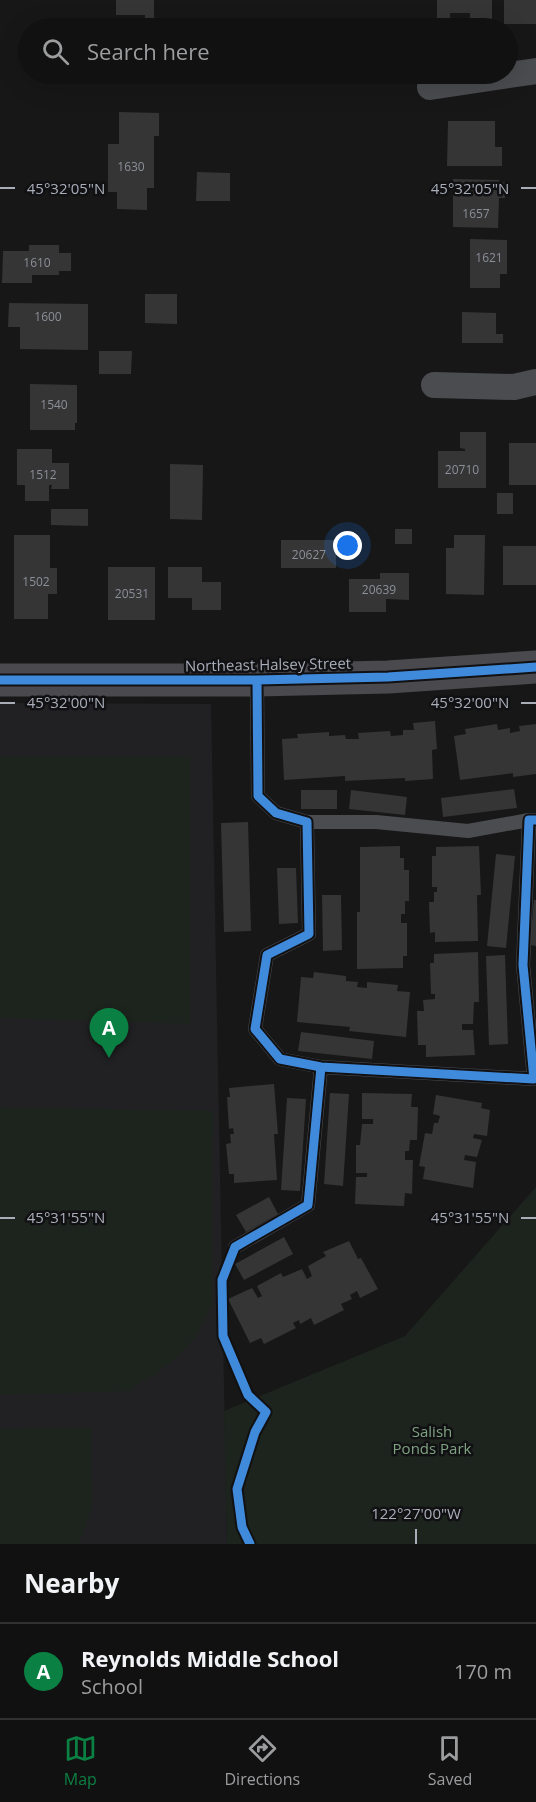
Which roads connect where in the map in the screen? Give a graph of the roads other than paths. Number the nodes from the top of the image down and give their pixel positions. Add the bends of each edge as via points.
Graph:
1 (536, 71) edge
2 (518, 74) edge
3 (450, 84) edge
4 (430, 87) dead end
5 (536, 382) edge
6 (434, 385) dead end
7 (536, 667) edge
8 (0, 680) edge
9 (257, 680) junction
10 (533, 820) edge
11 (307, 822) junction
12 (321, 1067) junction
13 (535, 1079) edge
14 (235, 1247) dead end

1 - 2 street
3 - 4 street
5 - 6 street via 514,387
7 - 9 street, Northeast Halsey Street via 388,677
8 - 9 street, Northeast Halsey Street
9 - 11 lane via 258,796 276,813
10 - 11 lane via 468,831 376,822
10 - 13 lane via 523,965
11 - 12 lane via 309,934 267,955 255,1029 280,1059
12 - 13 lane
12 - 14 lane via 308,1205

